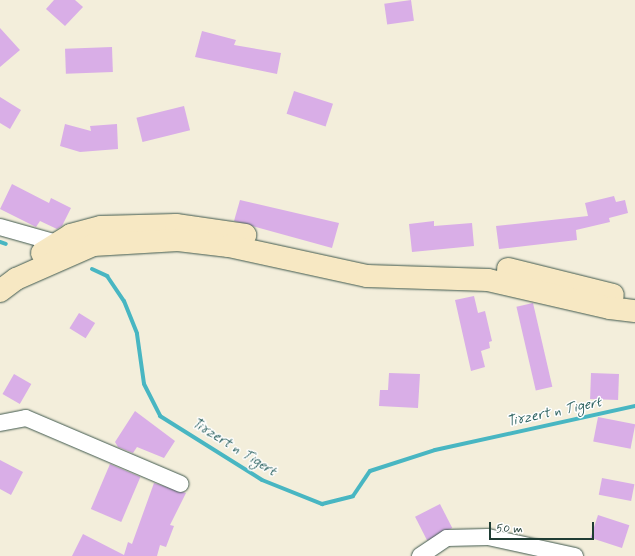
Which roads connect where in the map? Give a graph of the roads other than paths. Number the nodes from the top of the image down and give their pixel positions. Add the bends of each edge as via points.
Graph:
1 (0, 227) edge
2 (57, 243) junction
3 (8, 285) edge
4 (635, 296) edge
5 (635, 310) edge
6 (0, 423) edge
7 (180, 484) dead end
8 (420, 556) edge
9 (575, 556) edge

1 - 2 street
2 - 3 street via 38,256
2 - 4 street via 101,227 204,227 350,258 509,270 610,294
3 - 5 street via 93,245 178,240 229,246 367,276 494,281 588,304
6 - 7 street via 26,418
8 - 9 street via 448,538 488,537

